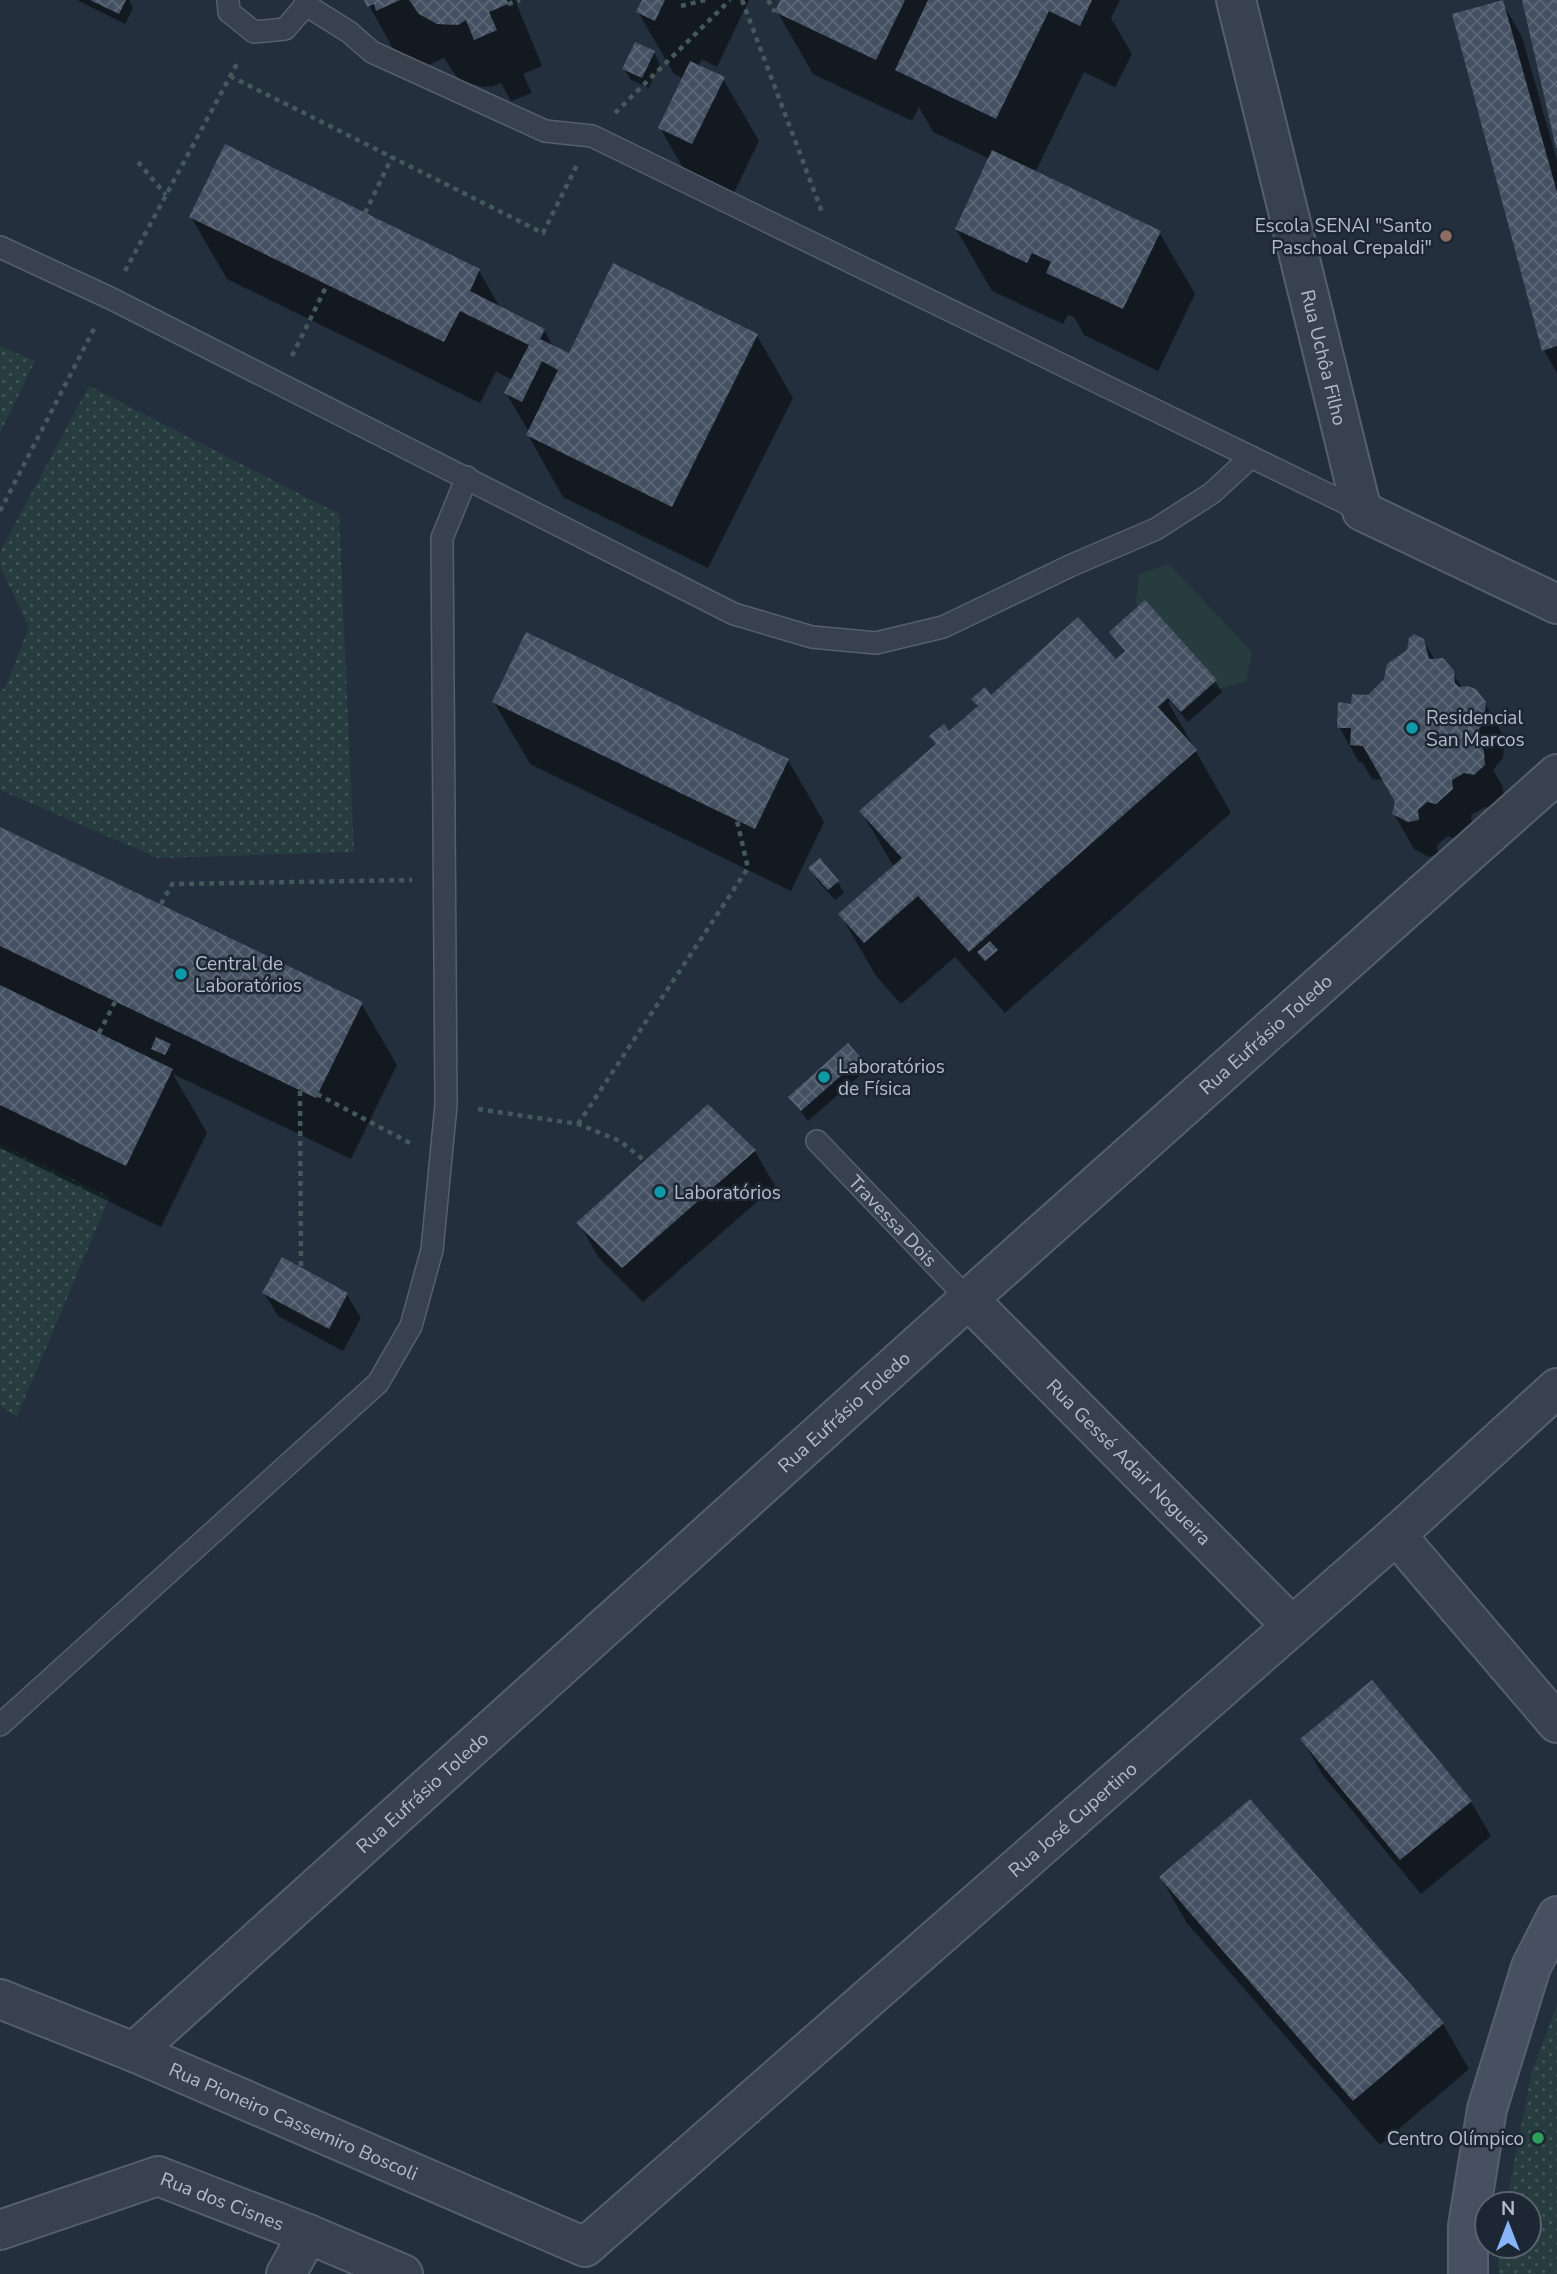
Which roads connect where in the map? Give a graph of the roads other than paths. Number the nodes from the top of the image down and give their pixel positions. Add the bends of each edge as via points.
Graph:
1 (228, 0) edge
2 (1236, 0) edge
3 (306, 2) edge
4 (0, 247) edge
5 (1251, 457) junction
6 (467, 477) junction
7 (1362, 511) junction
8 (1557, 604) edge
9 (1557, 774) edge
10 (817, 1141) dead end
11 (968, 1299) junction
12 (1557, 1388) edge
13 (1396, 1535) junction
14 (1292, 1626) junction
15 (1557, 1723) edge
16 (0, 1725) edge
17 (1557, 1916) edge
18 (0, 1999) edge
19 (134, 2052) junction
20 (0, 2230) edge
21 (309, 2234) junction
22 (585, 2247) joint
23 (285, 2274) edge
24 (403, 2274) edge
25 (1468, 2274) edge

1 - 3 lane via 229,12 254,32 285,29
2 - 7 street, Rua Uchôa Filho
3 - 5 lane via 372,52 545,131 592,136
4 - 6 lane
5 - 6 lane via 1212,493 1156,529 943,628 876,643 812,637 734,614
5 - 7 lane
6 - 16 lane via 442,538 446,1105 432,1250 411,1326 378,1383
7 - 8 street
9 - 11 street, Rua Eufrásio Toledo
10 - 11 lane, Travessa Dois
11 - 14 street, Rua Gessé Adair Nogueira
11 - 19 street, Rua Eufrásio Toledo
12 - 13 street, Rua José Cupertino
13 - 14 street, Rua José Cupertino
13 - 15 street
14 - 22 street, Rua José Cupertino
17 - 25 street via 1531,1967 1487,2109 1468,2226
18 - 19 street, Rua Pioneiro Cassemiro Boscoli
19 - 22 street, Rua Pioneiro Cassemiro Boscoli
20 - 21 street, Rua dos Cisnes via 158,2176
21 - 23 street
21 - 24 street, Rua dos Cisnes

